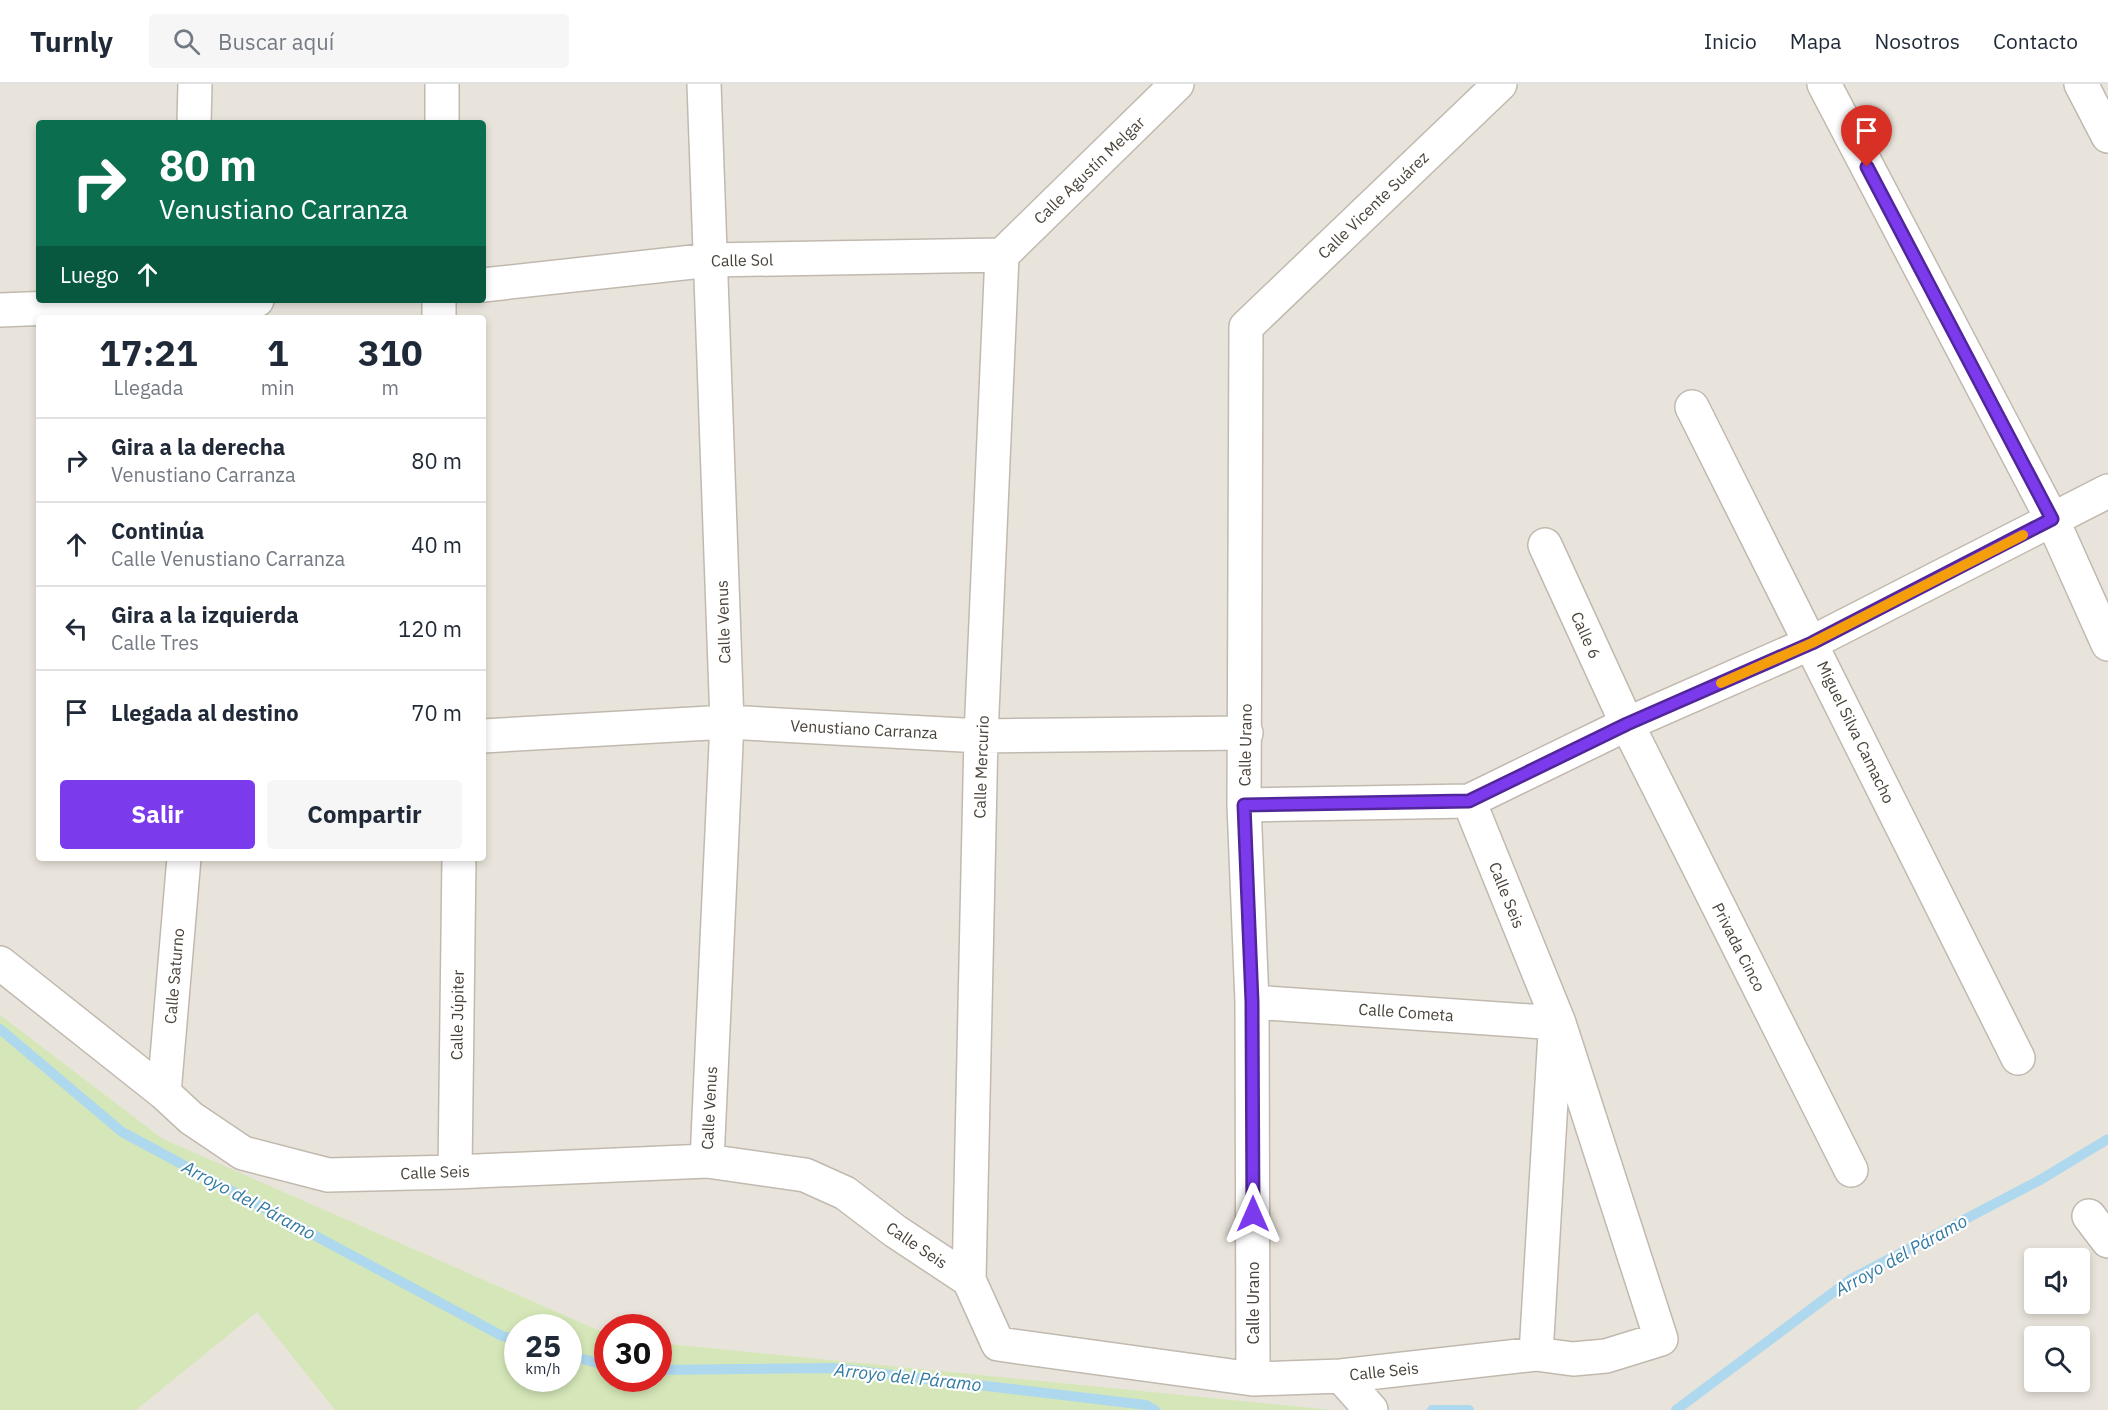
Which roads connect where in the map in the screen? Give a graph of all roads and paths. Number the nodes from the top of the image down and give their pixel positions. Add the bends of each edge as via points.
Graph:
1 (195, 84) edge
2 (442, 84) edge
3 (705, 84) edge
4 (1177, 84) edge
5 (1500, 84) edge
6 (1824, 84) edge
7 (2081, 84) edge
8 (194, 120) edge
9 (442, 120) edge
10 (2108, 136) edge
11 (1002, 255) junction
12 (711, 260) junction
13 (486, 285) edge
14 (229, 303) edge
15 (192, 307) edge
16 (0, 310) edge
17 (1246, 327) joint
18 (1692, 407) dead end
19 (2108, 491) edge
20 (2052, 519) junction
21 (1545, 545) dead end
22 (1812, 643) junction
23 (2108, 644) edge
24 (727, 722) junction
25 (1627, 724) junction
26 (1246, 733) junction
27 (486, 736) edge
28 (981, 736) junction
29 (1469, 801) junction
30 (1244, 805) junction
31 (184, 861) edge
32 (459, 861) edge
33 (0, 963) edge
34 (1252, 1002) junction
35 (1557, 1022) junction
36 (2018, 1058) dead end
37 (164, 1094) junction
38 (707, 1161) junction
39 (1851, 1170) dead end
40 (455, 1172) junction
41 (969, 1280) junction
42 (1536, 1354) junction
43 (1253, 1379) junction
44 (1357, 1394) edge

1 - 8 street
2 - 9 street
3 - 12 street, Calle Venus
4 - 11 street, Calle Agustín Melgar
5 - 17 street, Calle Vicente Suárez
6 - 20 street
7 - 10 street
11 - 12 street, Calle Sol
11 - 28 street, Calle Mercurio
12 - 13 street, Calle Sol
12 - 24 street, Calle Venus
14 - 15 street
15 - 16 street
17 - 26 street, Calle Urano
18 - 22 street, Miguel Silva Camacho
19 - 20 street
20 - 22 street
20 - 23 street
21 - 25 street, Calle 6
22 - 25 street
22 - 36 street, Miguel Silva Camacho
24 - 27 street, Venustiano Carranza
24 - 28 street, Venustiano Carranza
24 - 38 street, Calle Venus
25 - 29 street
25 - 39 street, Privada Cinco
26 - 28 street, Venustiano Carranza
26 - 30 street, Calle Urano
28 - 41 street, Calle Mercurio
29 - 30 street
29 - 35 street, Calle Seis
30 - 34 street, Calle Urano
31 - 37 street, Calle Saturno
32 - 40 street, Calle Júpiter
33 - 37 street, Calle Seis
34 - 35 street, Calle Cometa
34 - 43 street, Calle Urano
35 - 42 street, Calle Seis
35 - 42 street via 1661,1339 1606,1356 1573,1359
37 - 40 street, Calle Seis via 191,1118 243,1153 328,1175
38 - 40 street, Calle Seis
38 - 41 street, Calle Seis via 805,1175 845,1193
41 - 43 street, Calle Seis via 998,1344
42 - 44 street, Calle Seis
43 - 44 street, Calle Seis

